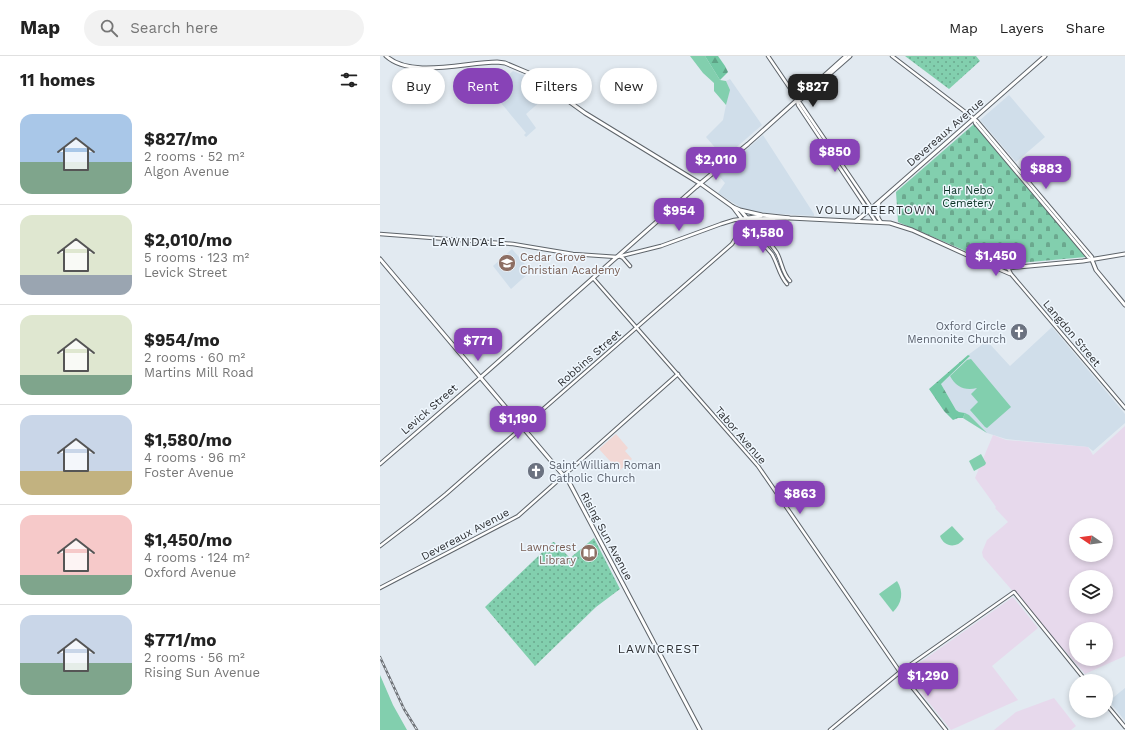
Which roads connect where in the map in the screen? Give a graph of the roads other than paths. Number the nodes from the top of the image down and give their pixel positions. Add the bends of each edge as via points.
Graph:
1 (386, 56) edge
2 (768, 56) edge
3 (846, 56) edge
4 (850, 56) edge
5 (892, 56) edge
6 (1046, 56) edge
7 (797, 100) junction
8 (974, 119) junction
9 (701, 184) junction
10 (879, 202) junction
11 (733, 206) junction
12 (870, 209) junction
13 (740, 210) junction
14 (770, 216) junction
15 (747, 218) junction
16 (790, 218) junction
17 (878, 218) junction
18 (743, 219) junction
19 (774, 219) junction
20 (856, 221) junction
21 (876, 222) junction
22 (881, 222) junction
23 (380, 234) edge
24 (765, 238) junction
25 (1125, 254) edge
26 (618, 257) junction
27 (380, 259) edge
28 (1092, 260) junction
29 (989, 264) junction
30 (630, 266) dead end
31 (1008, 268) junction
32 (1012, 276) junction
33 (593, 278) junction
34 (790, 281) dead end
35 (787, 284) dead end
36 (1125, 305) edge
37 (636, 327) junction
38 (678, 374) junction
39 (480, 376) junction
40 (1125, 408) edge
41 (523, 426) junction
42 (380, 464) edge
43 (564, 475) junction
44 (380, 546) edge
45 (380, 588) edge
46 (900, 672) junction
47 (1080, 674) edge
48 (1113, 712) edge
49 (1125, 727) edge
50 (700, 730) edge
51 (830, 730) edge
52 (946, 730) edge

1 - 9 main road via 399,64 415,68 505,63 531,74 585,113
2 - 7 street
3 - 7 main road, Levick Street
4 - 7 main road, Levick Street
5 - 8 street
6 - 8 main road, Devereaux Avenue
7 - 9 main road, Levick Street
7 - 12 street
8 - 10 main road, Devereaux Avenue
8 - 28 street via 1059,217
9 - 11 main road
9 - 26 main road, Levick Street
10 - 12 main road, Devereaux Avenue
10 - 17 street
11 - 13 main road
11 - 18 main road
12 - 17 street
12 - 20 main road, Devereaux Avenue
12 - 21 street
13 - 14 main road
13 - 15 main road
14 - 15 main road
14 - 16 main road
15 - 18 main road
15 - 19 main road
15 - 24 street
16 - 19 main road
16 - 20 main road
17 - 22 street
18 - 26 street
18 - 35 street via 772,254 780,275
18 - 37 street, Robbins Street via 732,244
19 - 24 street via 764,226
20 - 21 main road
21 - 22 main road
22 - 29 main road via 906,227
23 - 26 street via 513,244 574,254
24 - 34 street via 776,252 786,278
25 - 28 main road
26 - 30 street via 623,258
26 - 33 main road, Levick Street
27 - 39 main road, Rising Sun Avenue
28 - 31 main road
28 - 36 main road via 1096,270
29 - 31 main road
29 - 32 street
31 - 32 street, Langdon Street
32 - 40 street, Langdon Street
33 - 37 street, Tabor Avenue
33 - 39 main road, Levick Street
37 - 38 street, Tabor Avenue
37 - 41 street, Robbins Street
38 - 43 street, Devereaux Avenue
38 - 46 street, Tabor Avenue via 764,475
39 - 41 main road, Rising Sun Avenue
39 - 42 street, Levick Street
41 - 43 main road, Rising Sun Avenue
41 - 44 street, Robbins Street
43 - 45 street, Devereaux Avenue via 518,516
43 - 50 main road, Rising Sun Avenue
46 - 47 street via 1014,592
46 - 51 street
46 - 52 street, Tabor Avenue
48 - 49 street

